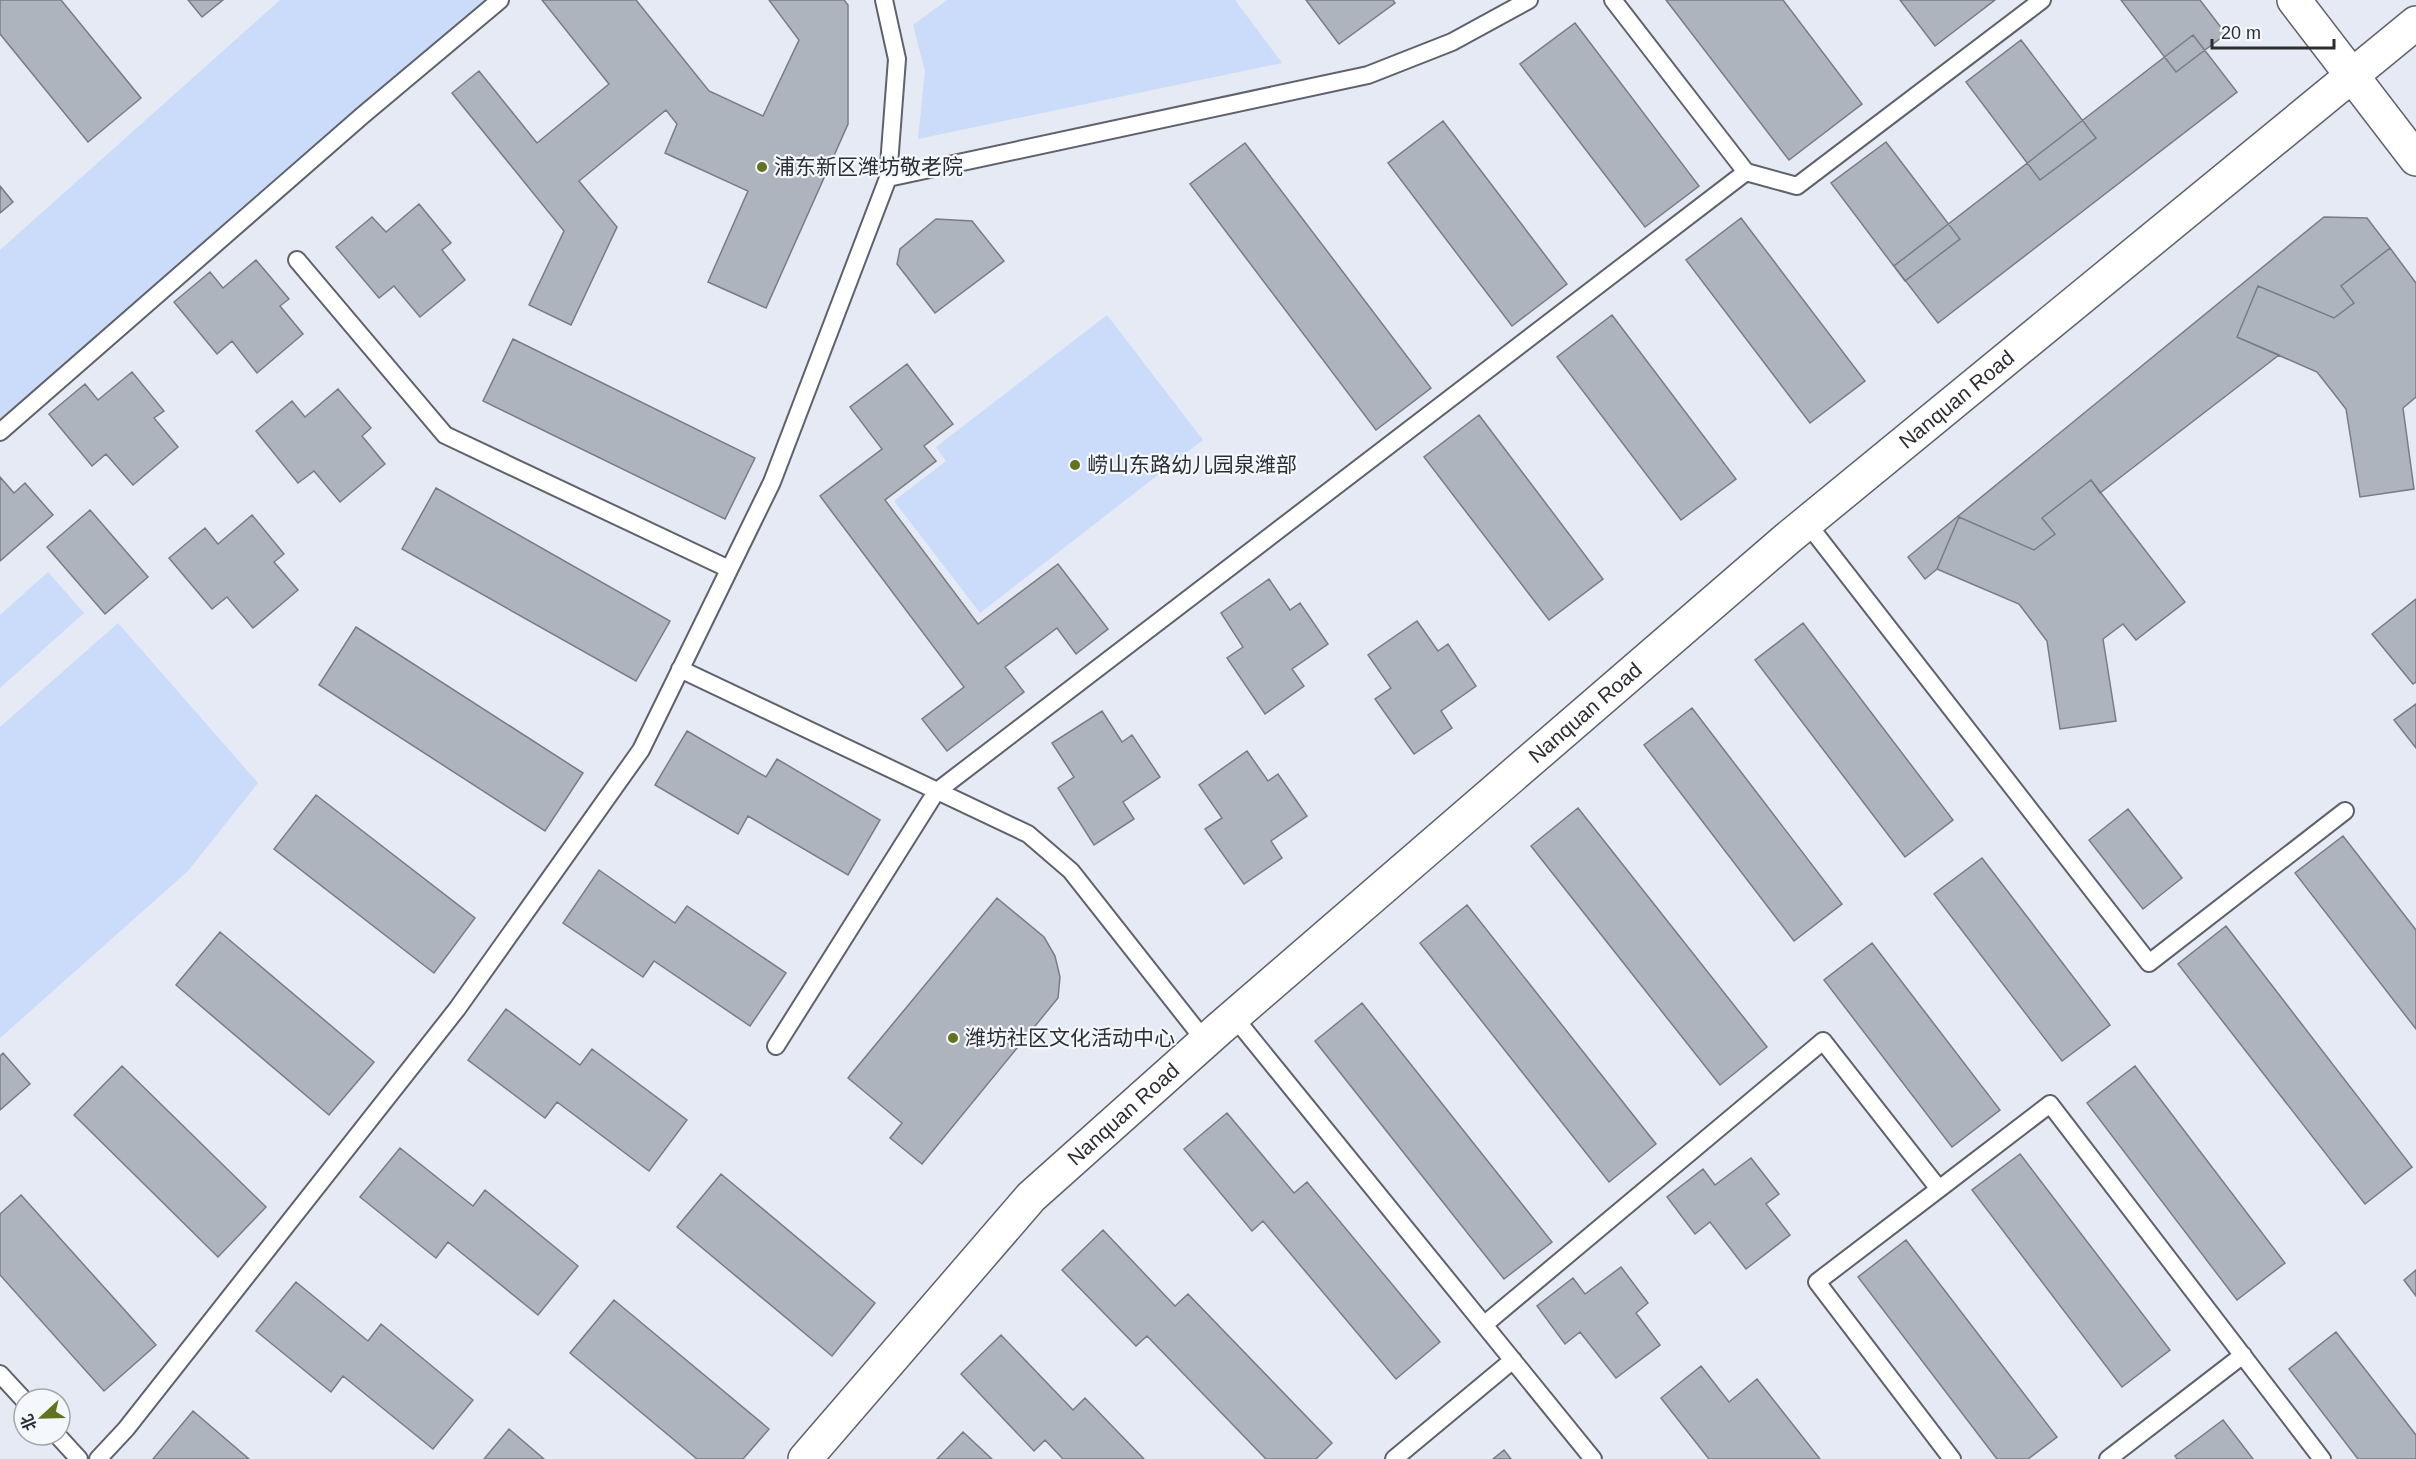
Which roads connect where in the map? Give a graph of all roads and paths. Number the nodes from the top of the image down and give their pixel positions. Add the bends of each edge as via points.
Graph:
1 (500, 0) edge
2 (884, 0) edge
3 (1529, 0) edge
4 (1613, 0) edge
5 (2042, 0) edge
6 (2294, 0) edge
7 (2416, 23) edge
8 (2353, 75) junction
9 (2416, 159) edge
10 (1746, 172) junction
11 (888, 178) junction
12 (297, 260) dead end
13 (0, 432) edge
14 (1807, 523) junction
15 (729, 569) junction
16 (680, 669) junction
17 (936, 792) junction
18 (2344, 811) dead end
19 (1234, 1017) junction
20 (1205, 1041) junction
21 (776, 1046) dead end
22 (1939, 1189) junction
23 (1485, 1324) junction
24 (2243, 1355) junction
25 (1514, 1360) junction
26 (0, 1374) edge
27 (12, 1387) edge
28 (68, 1447) edge
29 (79, 1459) edge
30 (98, 1459) edge
31 (805, 1459) edge
32 (1394, 1459) edge
33 (1593, 1459) edge
34 (1952, 1459) edge
35 (2108, 1459) edge
36 (2322, 1459) edge

1 - 13 lane
2 - 11 lane via 897,59
3 - 11 lane via 1452,42 1368,75
4 - 10 lane
5 - 10 lane via 1797,186
6 - 8 street
7 - 8 street, Nanquan Road
8 - 9 street
8 - 14 street, Nanquan Road
10 - 17 lane
11 - 15 lane via 772,482
12 - 15 lane via 444,435
14 - 18 lane via 2148,963
14 - 19 street, Nanquan Road
15 - 16 lane
16 - 17 lane
16 - 30 lane via 641,750 457,1009 126,1429
17 - 20 lane via 1028,834 1071,871
17 - 21 lane
19 - 20 street, Nanquan Road
19 - 23 lane
20 - 31 street, Nanquan Road via 1031,1197
22 - 23 lane via 1823,1041
22 - 24 lane via 2050,1104
22 - 34 lane via 1817,1282
23 - 25 lane
24 - 35 lane
24 - 36 lane
25 - 32 lane
25 - 33 lane
26 - 27 lane
28 - 29 lane

